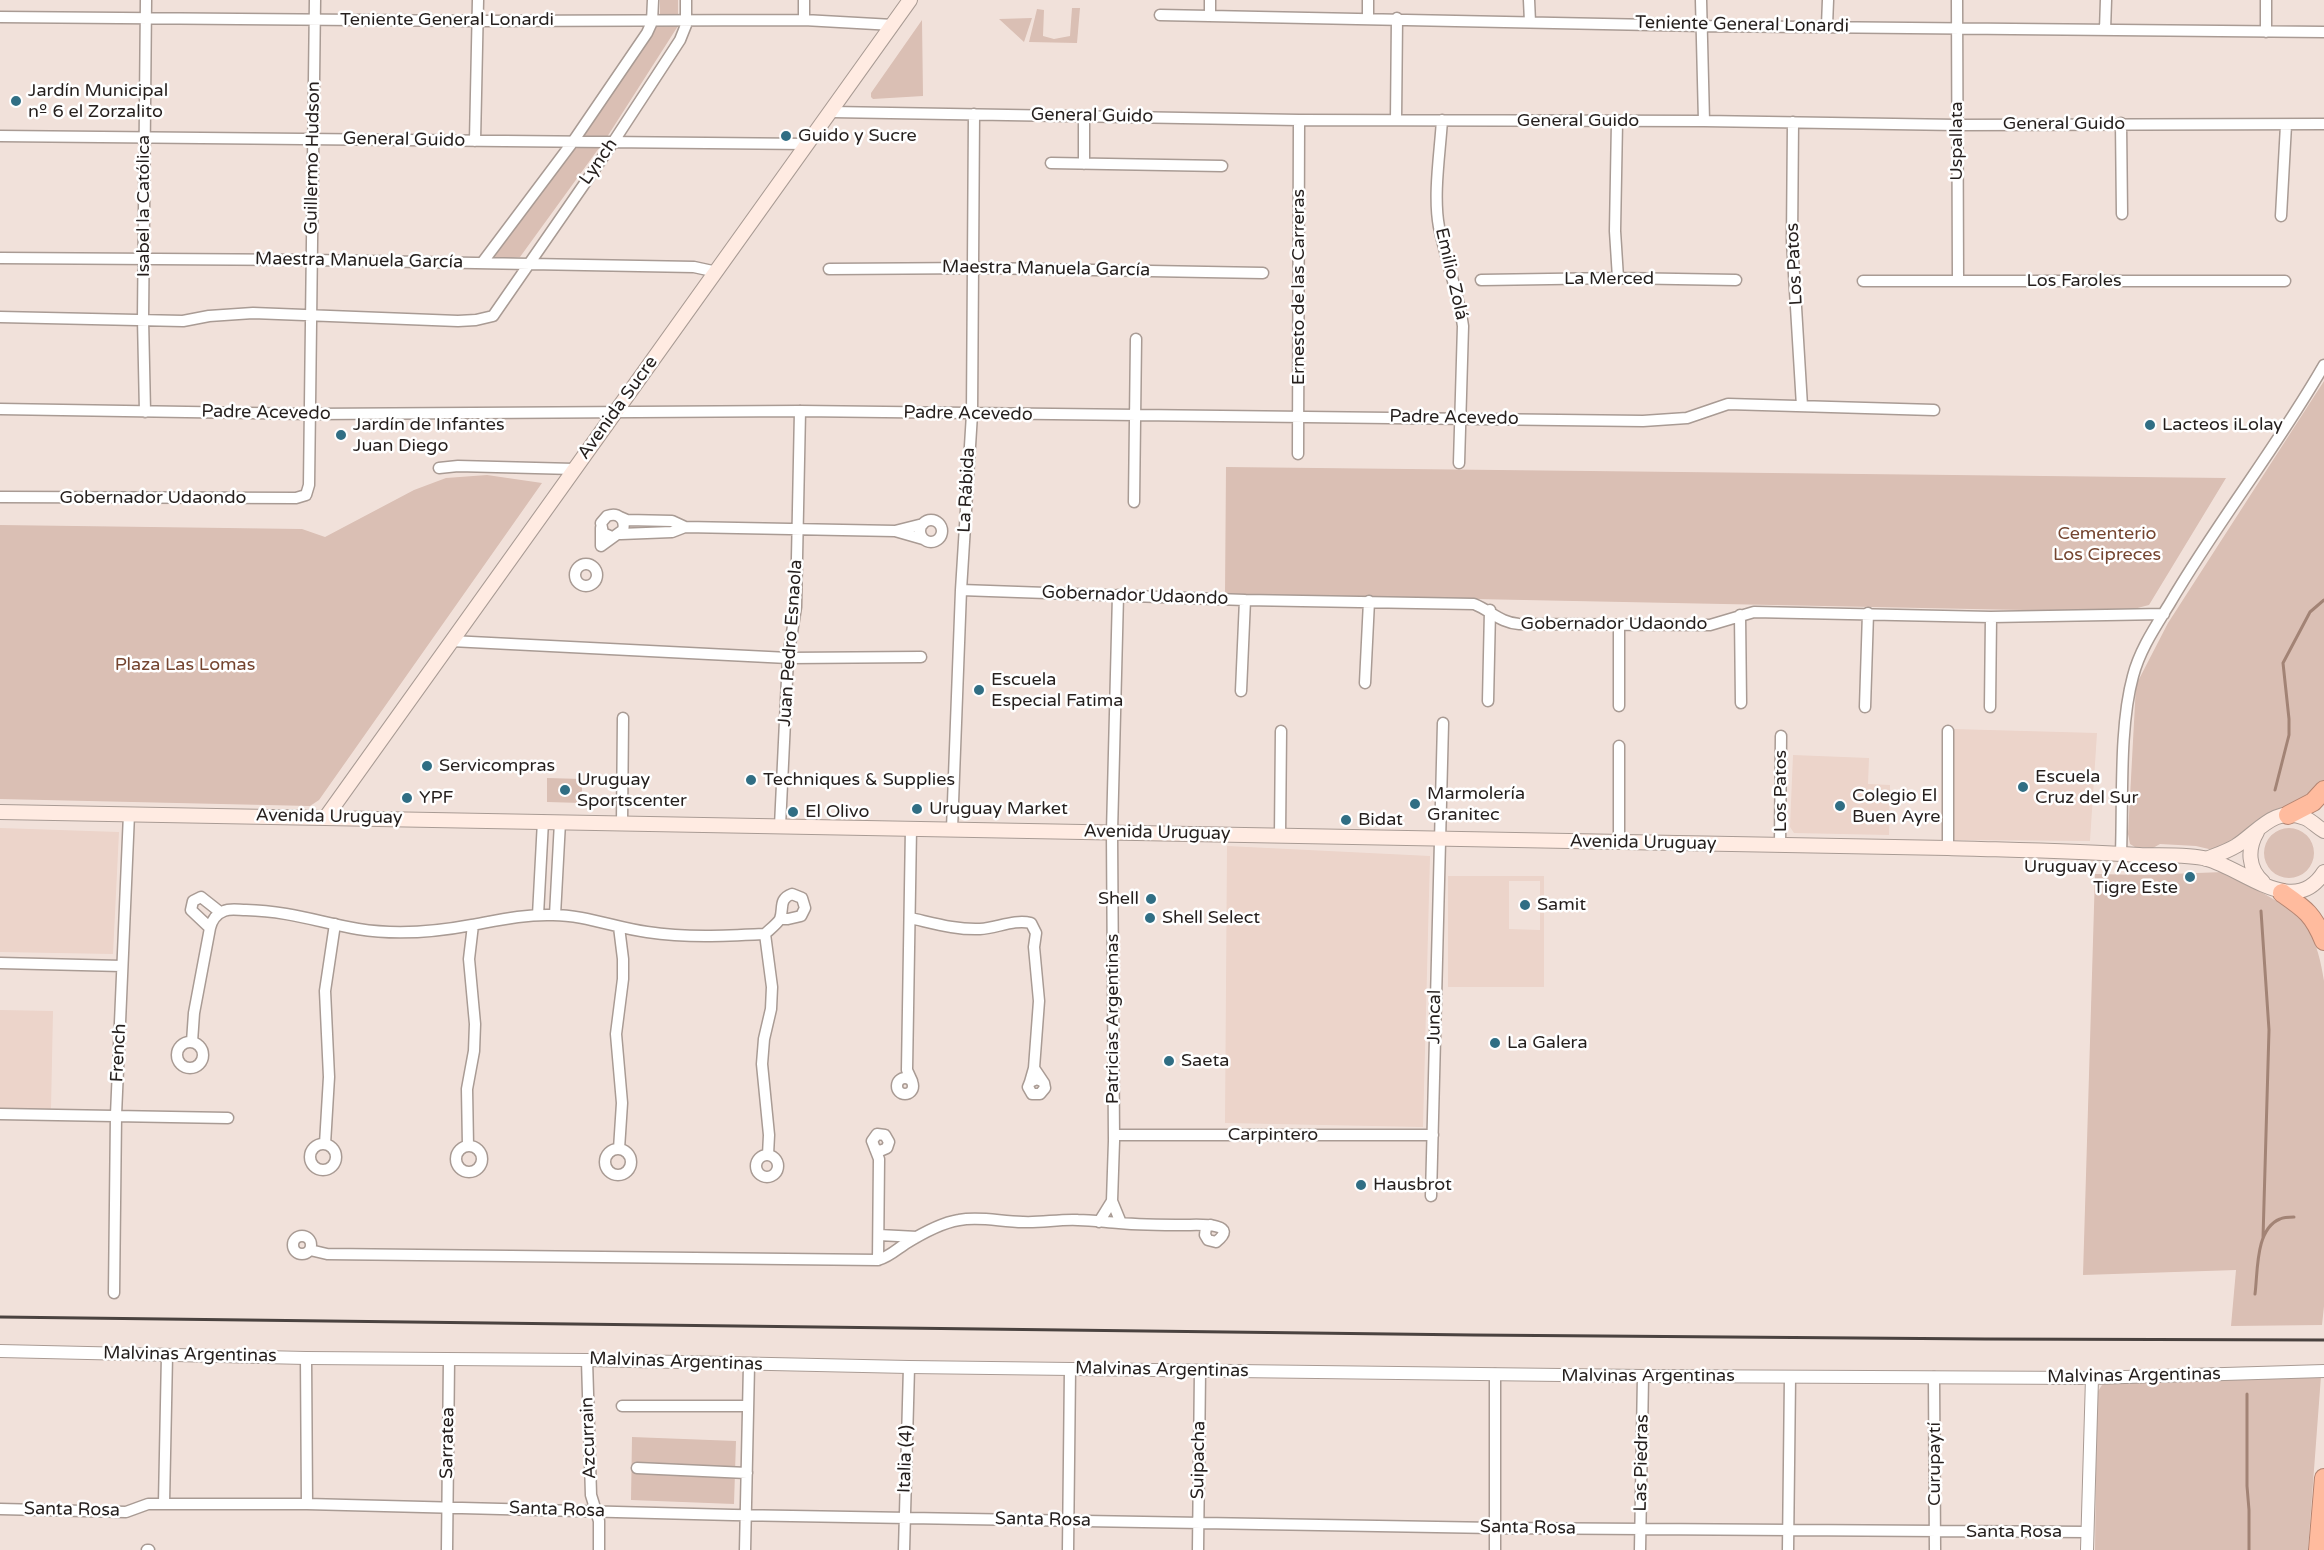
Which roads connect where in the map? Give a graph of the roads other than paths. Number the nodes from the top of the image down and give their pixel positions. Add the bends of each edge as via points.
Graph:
1 (146, 0) edge
2 (315, 0) edge
3 (478, 0) edge
4 (653, 0) edge
5 (686, 0) edge
6 (804, 0) edge
7 (910, 0) edge
8 (1210, 0) edge
9 (1368, 0) edge
10 (1529, 0) edge
11 (1701, 0) edge
12 (1828, 0) edge
13 (1957, 0) edge
14 (2106, 0) edge
15 (2266, 0) edge
16 (1160, 15) dead end
17 (1210, 16) junction
18 (0, 17) edge
19 (146, 18) junction
20 (1368, 18) junction
21 (1396, 18) junction
22 (315, 19) junction
23 (652, 19) junction
24 (686, 20) junction
25 (804, 20) junction
26 (478, 21) junction
27 (1530, 22) junction
28 (893, 25) junction
29 (1702, 26) junction
30 (1827, 26) junction
31 (1957, 27) junction
32 (2105, 30) junction
33 (2266, 32) junction
34 (2324, 33) edge
35 (832, 112) junction
36 (974, 114) junction
37 (1084, 116) junction
38 (1299, 120) junction
39 (1396, 120) junction
40 (1442, 120) junction
41 (1704, 121) junction
42 (1617, 122) junction
43 (1793, 123) junction
44 (2121, 123) junction
45 (2324, 124) edge
46 (1957, 125) junction
47 (2286, 125) junction
48 (0, 136) edge
49 (145, 137) junction
50 (314, 139) junction
51 (475, 141) junction
52 (572, 143) junction
53 (612, 144) junction
54 (808, 144) junction
55 (1051, 164) dead end
56 (1084, 164) junction
57 (1222, 166) dead end
58 (2122, 214) dead end
59 (2281, 216) dead end
60 (0, 258) edge
61 (144, 259) junction
62 (312, 260) junction
63 (482, 263) junction
64 (528, 264) junction
65 (974, 268) junction
66 (829, 269) dead end
67 (717, 272) junction
68 (1263, 273) dead end
69 (1618, 278) junction
70 (1481, 280) dead end
71 (1736, 280) dead end
72 (1863, 281) dead end
73 (1958, 281) junction
74 (2285, 281) dead end
75 (312, 314) junction
76 (0, 317) edge
77 (143, 319) junction
78 (1136, 339) dead end
79 (2324, 365) edge
80 (1802, 406) junction
81 (0, 410) edge
82 (1934, 410) dead end
83 (800, 411) junction
84 (145, 412) junction
85 (615, 412) junction
86 (311, 414) junction
87 (972, 414) junction
88 (1136, 415) junction
89 (1299, 417) junction
90 (1462, 418) junction
91 (1298, 454) dead end
92 (1459, 463) dead end
93 (439, 468) dead end
94 (574, 469) junction
95 (306, 495) joint
96 (0, 497) edge
97 (1134, 502) dead end
98 (620, 517) junction
99 (922, 524) junction
100 (685, 527) junction
101 (601, 528) junction
102 (798, 529) junction
103 (895, 531) junction
104 (616, 536) junction
105 (923, 539) junction
106 (599, 551) junction
107 (585, 564) junction
108 (596, 569) junction
109 (961, 590) junction
110 (1118, 596) junction
111 (1245, 600) junction
112 (1369, 601) junction
113 (1490, 610) junction
114 (1868, 613) junction
115 (2164, 614) junction
116 (1740, 615) junction
117 (1990, 617) junction
118 (1619, 625) junction
119 (451, 641) junction
120 (921, 657) dead end
121 (788, 658) junction
122 (1365, 683) dead end
123 (1240, 691) dead end
124 (1488, 701) dead end
125 (1742, 703) dead end
126 (1619, 706) dead end
127 (1865, 707) dead end
128 (1990, 707) dead end
129 (623, 718) dead end
130 (1443, 723) dead end
131 (1281, 731) dead end
132 (1948, 731) dead end
133 (1781, 736) dead end
134 (1619, 746) dead end
135 (2324, 790) edge
136 (0, 812) edge
137 (129, 814) junction
138 (2289, 814) junction
139 (326, 817) junction
140 (543, 821) junction
141 (560, 822) junction
142 (622, 823) junction
143 (780, 826) junction
144 (911, 828) junction
145 (952, 829) junction
146 (2258, 830) junction
147 (1112, 832) junction
148 (2322, 832) edge
149 (1280, 835) junction
150 (1439, 838) junction
151 (1619, 842) junction
152 (1780, 845) junction
153 (1948, 848) junction
154 (2121, 853) junction
155 (2206, 859) junction
156 (2324, 873) edge
157 (2274, 889) junction
158 (220, 912) junction
159 (538, 915) junction
160 (555, 915) junction
161 (910, 918) junction
162 (780, 919) dead end
163 (335, 924) junction
164 (473, 925) junction
165 (619, 927) junction
166 (210, 928) junction
167 (765, 934) junction
168 (2324, 941) edge
169 (0, 963) edge
170 (122, 966) junction
171 (192, 1042) dead end
172 (1034, 1068) junction
173 (907, 1077) dead end
174 (0, 1114) edge
175 (116, 1115) junction
176 (228, 1118) dead end
177 (1114, 1135) junction
178 (1433, 1135) junction
179 (325, 1144) dead end
180 (468, 1146) dead end
181 (619, 1149) dead end
182 (880, 1153) dead end
183 (768, 1155) dead end
184 (1431, 1196) dead end
185 (1112, 1202) junction
186 (1098, 1222) junction
187 (1121, 1223) junction
188 (1211, 1224) junction
189 (1194, 1225) junction
190 (879, 1235) junction
191 (1204, 1236) junction
192 (917, 1237) junction
193 (310, 1250) dead end
194 (878, 1260) junction
195 (114, 1293) dead end
196 (0, 1350) edge
197 (167, 1355) junction
198 (306, 1358) junction
199 (449, 1359) junction
200 (587, 1360) junction
201 (749, 1365) junction
202 (909, 1367) junction
203 (1070, 1369) junction
204 (1200, 1371) junction
205 (2324, 1371) edge
206 (1495, 1374) junction
207 (1643, 1376) junction
208 (1790, 1377) junction
209 (1934, 1377) junction
210 (2092, 1378) junction
211 (622, 1406) dead end
212 (748, 1406) junction
213 (637, 1468) dead end
214 (747, 1473) junction
215 (2324, 1478) edge
216 (164, 1503) junction
217 (307, 1504) junction
218 (447, 1507) junction
219 (0, 1509) edge
220 (597, 1511) junction
221 (746, 1515) junction
222 (905, 1518) junction
223 (1068, 1521) junction
224 (1198, 1523) junction
225 (1495, 1528) junction
226 (1641, 1529) junction
227 (1789, 1530) junction
228 (1935, 1531) junction
229 (2087, 1532) junction
230 (447, 1550) edge
231 (599, 1550) edge
232 (745, 1550) edge
233 (904, 1550) edge
234 (1068, 1550) edge
235 (1198, 1550) edge
236 (1495, 1550) edge
237 (1640, 1550) edge
238 (1788, 1550) edge
239 (1935, 1550) edge
240 (2087, 1550) edge
241 (2318, 1550) edge

1 - 19 street, Isabel la Católica
2 - 22 street, Guillermo Hudson
3 - 26 street
4 - 23 street, Lynch
5 - 24 street, Lynch
6 - 25 street
7 - 28 main road, Avenida Sucre
8 - 17 street
9 - 20 street
10 - 27 street
11 - 29 street
12 - 30 street
13 - 31 street, Uspallata
14 - 32 street
15 - 33 street
16 - 17 street, Teniente General Lonardi
17 - 20 street, Teniente General Lonardi
18 - 19 street, Teniente General Lonardi
19 - 22 street, Teniente General Lonardi
19 - 49 street, Isabel la Católica
20 - 21 street, Teniente General Lonardi
21 - 27 street, Teniente General Lonardi
21 - 39 street
22 - 26 street, Teniente General Lonardi
22 - 50 street, Guillermo Hudson
23 - 24 street, Teniente General Lonardi
23 - 26 street, Teniente General Lonardi
23 - 52 street, Lynch via 647,33
24 - 25 street, Teniente General Lonardi
24 - 53 street, Lynch via 680,40
25 - 28 street, Teniente General Lonardi
26 - 51 street
27 - 29 street, Teniente General Lonardi
28 - 35 main road, Avenida Sucre
29 - 30 street, Teniente General Lonardi
29 - 41 street
30 - 31 street, Teniente General Lonardi
31 - 32 street, Teniente General Lonardi
31 - 46 street, Uspallata
32 - 33 street, Teniente General Lonardi
33 - 34 street, Teniente General Lonardi
35 - 36 street, General Guido
35 - 54 main road, Avenida Sucre
36 - 37 street, General Guido
36 - 65 street, La Rábida
37 - 38 street, General Guido
37 - 56 street
38 - 39 street, General Guido
38 - 89 street, Ernesto de las Carreras
39 - 40 street, General Guido
40 - 42 street, General Guido
40 - 90 street, Emilio Zolá via 1439,225 1463,326
41 - 42 street, General Guido
41 - 43 street, General Guido
42 - 69 street
43 - 46 street, General Guido
43 - 80 street, Los Patos via 1792,241
44 - 46 street, General Guido
44 - 47 street, General Guido
44 - 58 street
45 - 47 street, General Guido
46 - 73 street, Uspallata
47 - 59 street
48 - 49 street, General Guido
49 - 50 street, General Guido
49 - 61 street, Isabel la Católica
50 - 51 street, General Guido
50 - 62 street, Guillermo Hudson
51 - 52 street, General Guido
52 - 53 street, General Guido
52 - 63 street, Lynch
53 - 54 street, General Guido
53 - 64 street, Lynch
54 - 67 main road, Avenida Sucre
55 - 56 street
56 - 57 street
60 - 61 street, Maestra Manuela García
61 - 62 street, Maestra Manuela García
61 - 77 street, Isabel la Católica
62 - 63 street, Maestra Manuela García
62 - 75 street, Guillermo Hudson
63 - 64 street, Maestra Manuela García
64 - 67 street, Maestra Manuela García via 694,267
64 - 75 street, Lynch via 493,316 476,320
65 - 66 street, Maestra Manuela García
65 - 68 street, Maestra Manuela García
65 - 87 street, La Rábida
67 - 85 main road, Avenida Sucre
69 - 70 street, La Merced
69 - 71 street, La Merced
72 - 73 street, Los Faroles
73 - 74 street, Los Faroles
75 - 77 street via 253,313 183,321
75 - 86 street, Guillermo Hudson
76 - 77 street
77 - 84 street, Isabel la Católica
78 - 88 street
79 - 115 street
80 - 82 street, Padre Acevedo
80 - 90 street, Padre Acevedo via 1728,404 1667,421
81 - 84 street, Padre Acevedo
83 - 85 street, Padre Acevedo
83 - 87 street, Padre Acevedo
83 - 102 street, Juan Pedro Esnaola
84 - 86 street, Padre Acevedo
85 - 86 street, Padre Acevedo
85 - 94 main road, Avenida Sucre
86 - 95 street, Guillermo Hudson
87 - 88 street, Padre Acevedo
87 - 109 street, La Rábida
88 - 89 street, Padre Acevedo
88 - 97 street
89 - 90 street, Padre Acevedo
89 - 91 street, Ernesto de las Carreras
90 - 92 street, Emilio Zolá
93 - 94 street
94 - 119 main road, Avenida Sucre
95 - 96 street, Gobernador Udaondo
98 - 100 street via 672,521
98 - 101 street via 607,516
98 - 104 street via 624,526
99 - 103 street
99 - 105 street
99 - 105 street via 934,520 942,529 935,542
100 - 102 street
100 - 104 street via 672,532
101 - 104 street via 607,536
101 - 106 street
102 - 103 street
102 - 121 street, Juan Pedro Esnaola via 796,607
103 - 105 street
104 - 106 street
106 - 107 street
106 - 108 street
107 - 108 street
107 - 108 street via 575,572 576,581 583,586 592,585 597,578
109 - 110 street, Gobernador Udaondo
109 - 145 street, La Rábida
110 - 111 street, Gobernador Udaondo
110 - 147 street, Patricias Argentinas
111 - 112 street, Gobernador Udaondo
111 - 123 street
112 - 113 street, Gobernador Udaondo via 1474,604
112 - 122 street
113 - 118 street, Gobernador Udaondo via 1507,624
113 - 124 street
114 - 116 street, Gobernador Udaondo
114 - 117 street, Gobernador Udaondo
114 - 127 street
115 - 117 street, Gobernador Udaondo
115 - 154 street via 2140,655 2129,691
116 - 118 street, Gobernador Udaondo via 1710,625
116 - 125 street
117 - 128 street
118 - 126 street
119 - 121 street
119 - 139 main road, Avenida Sucre
120 - 121 street
121 - 143 street, Juan Pedro Esnaola
129 - 142 street
130 - 150 street
131 - 149 street
132 - 153 street
133 - 152 street, Los Patos
134 - 151 street
135 - 138 highway via 2313,802
136 - 137 main road, Avenida Uruguay
137 - 139 main road, Avenida Uruguay
137 - 170 street, French
138 - 146 main road, Avenida Uruguay via 2271,819
138 - 148 main road via 2305,818
139 - 140 main road, Avenida Uruguay
140 - 141 main road, Avenida Uruguay
140 - 159 street
141 - 142 main road, Avenida Uruguay
141 - 160 street
142 - 143 main road, Avenida Uruguay
143 - 144 main road, Avenida Uruguay
144 - 145 main road, Avenida Uruguay
144 - 161 street
145 - 147 main road, Avenida Uruguay
146 - 155 main road, Avenida Uruguay
146 - 157 main road via 2250,846 2251,864 2259,879
147 - 149 main road, Avenida Uruguay
147 - 177 street, Patricias Argentinas
149 - 150 main road, Avenida Uruguay
150 - 151 main road, Avenida Uruguay
150 - 178 street, Juncal
151 - 152 main road, Avenida Uruguay
152 - 153 main road, Avenida Uruguay
153 - 154 main road, Avenida Uruguay
154 - 155 main road, Avenida Uruguay
155 - 157 main road, Avenida Uruguay
156 - 157 main road via 2306,890
157 - 168 highway via 2306,910
158 - 163 street via 268,911
158 - 166 street
158 - 166 street via 201,897 193,901 195,915
159 - 160 street
159 - 164 street
160 - 165 street
161 - 172 street via 969,928 1018,921 1031,923 1036,933 1039,1001
161 - 173 street
162 - 167 street
163 - 164 street via 397,933
163 - 179 street via 325,991 330,1077
164 - 180 street via 468,959 475,1024 467,1089
165 - 167 street via 685,937
165 - 181 street via 623,979 616,1035 622,1103
166 - 171 street
167 - 183 street via 772,987 762,1064
169 - 170 street
170 - 175 street, French
172 - 172 street via 1030,1082 1042,1081
174 - 175 street
175 - 176 street
175 - 195 street, French
177 - 178 street, Carpintero
177 - 185 street, Patricias Argentinas
178 - 184 street, Juncal
182 - 190 street
185 - 186 street
185 - 187 street
186 - 187 street
186 - 192 street via 970,1218
187 - 189 street
188 - 189 street
188 - 191 street
188 - 191 street via 1221,1230 1221,1238 1213,1242
189 - 191 street
190 - 192 street
190 - 194 street
192 - 194 street
193 - 194 street via 327,1254 477,1257
196 - 197 street, Malvinas Argentinas
197 - 198 street, Malvinas Argentinas
197 - 216 street
198 - 199 street, Malvinas Argentinas
198 - 217 street
199 - 200 street, Malvinas Argentinas
199 - 218 street, Sarratea
200 - 201 street, Malvinas Argentinas
200 - 220 street, Azcurrain via 591,1495
201 - 202 street, Malvinas Argentinas
201 - 212 street
202 - 203 street, Malvinas Argentinas
202 - 222 street, Italia (4)
203 - 204 street, Malvinas Argentinas
203 - 223 street
204 - 206 street, Malvinas Argentinas
204 - 224 street, Suipacha
205 - 210 street, Malvinas Argentinas
206 - 207 street, Malvinas Argentinas
206 - 225 street
207 - 208 street, Malvinas Argentinas
207 - 226 street, Las Piedras
208 - 209 street, Malvinas Argentinas
208 - 227 street
209 - 210 street, Malvinas Argentinas
209 - 228 street, Curupaytí
210 - 229 street
211 - 212 street
212 - 214 street
213 - 214 street
214 - 221 street
215 - 241 highway
216 - 217 street, Santa Rosa
216 - 219 street, Santa Rosa via 126,1512
217 - 218 street, Santa Rosa
218 - 220 street, Santa Rosa
218 - 230 street, Sarratea
220 - 221 street, Santa Rosa
220 - 231 street, Azcurrain
221 - 222 street, Santa Rosa
221 - 232 street
222 - 223 street, Santa Rosa
222 - 233 street, Italia (4)
223 - 224 street, Santa Rosa
223 - 234 street
224 - 225 street, Santa Rosa
224 - 235 street, Suipacha
225 - 226 street, Santa Rosa
225 - 236 street
226 - 227 street, Santa Rosa
226 - 237 street, Las Piedras
227 - 228 street, Santa Rosa
227 - 238 street
228 - 229 street, Santa Rosa
228 - 239 street, Curupaytí
229 - 240 street

